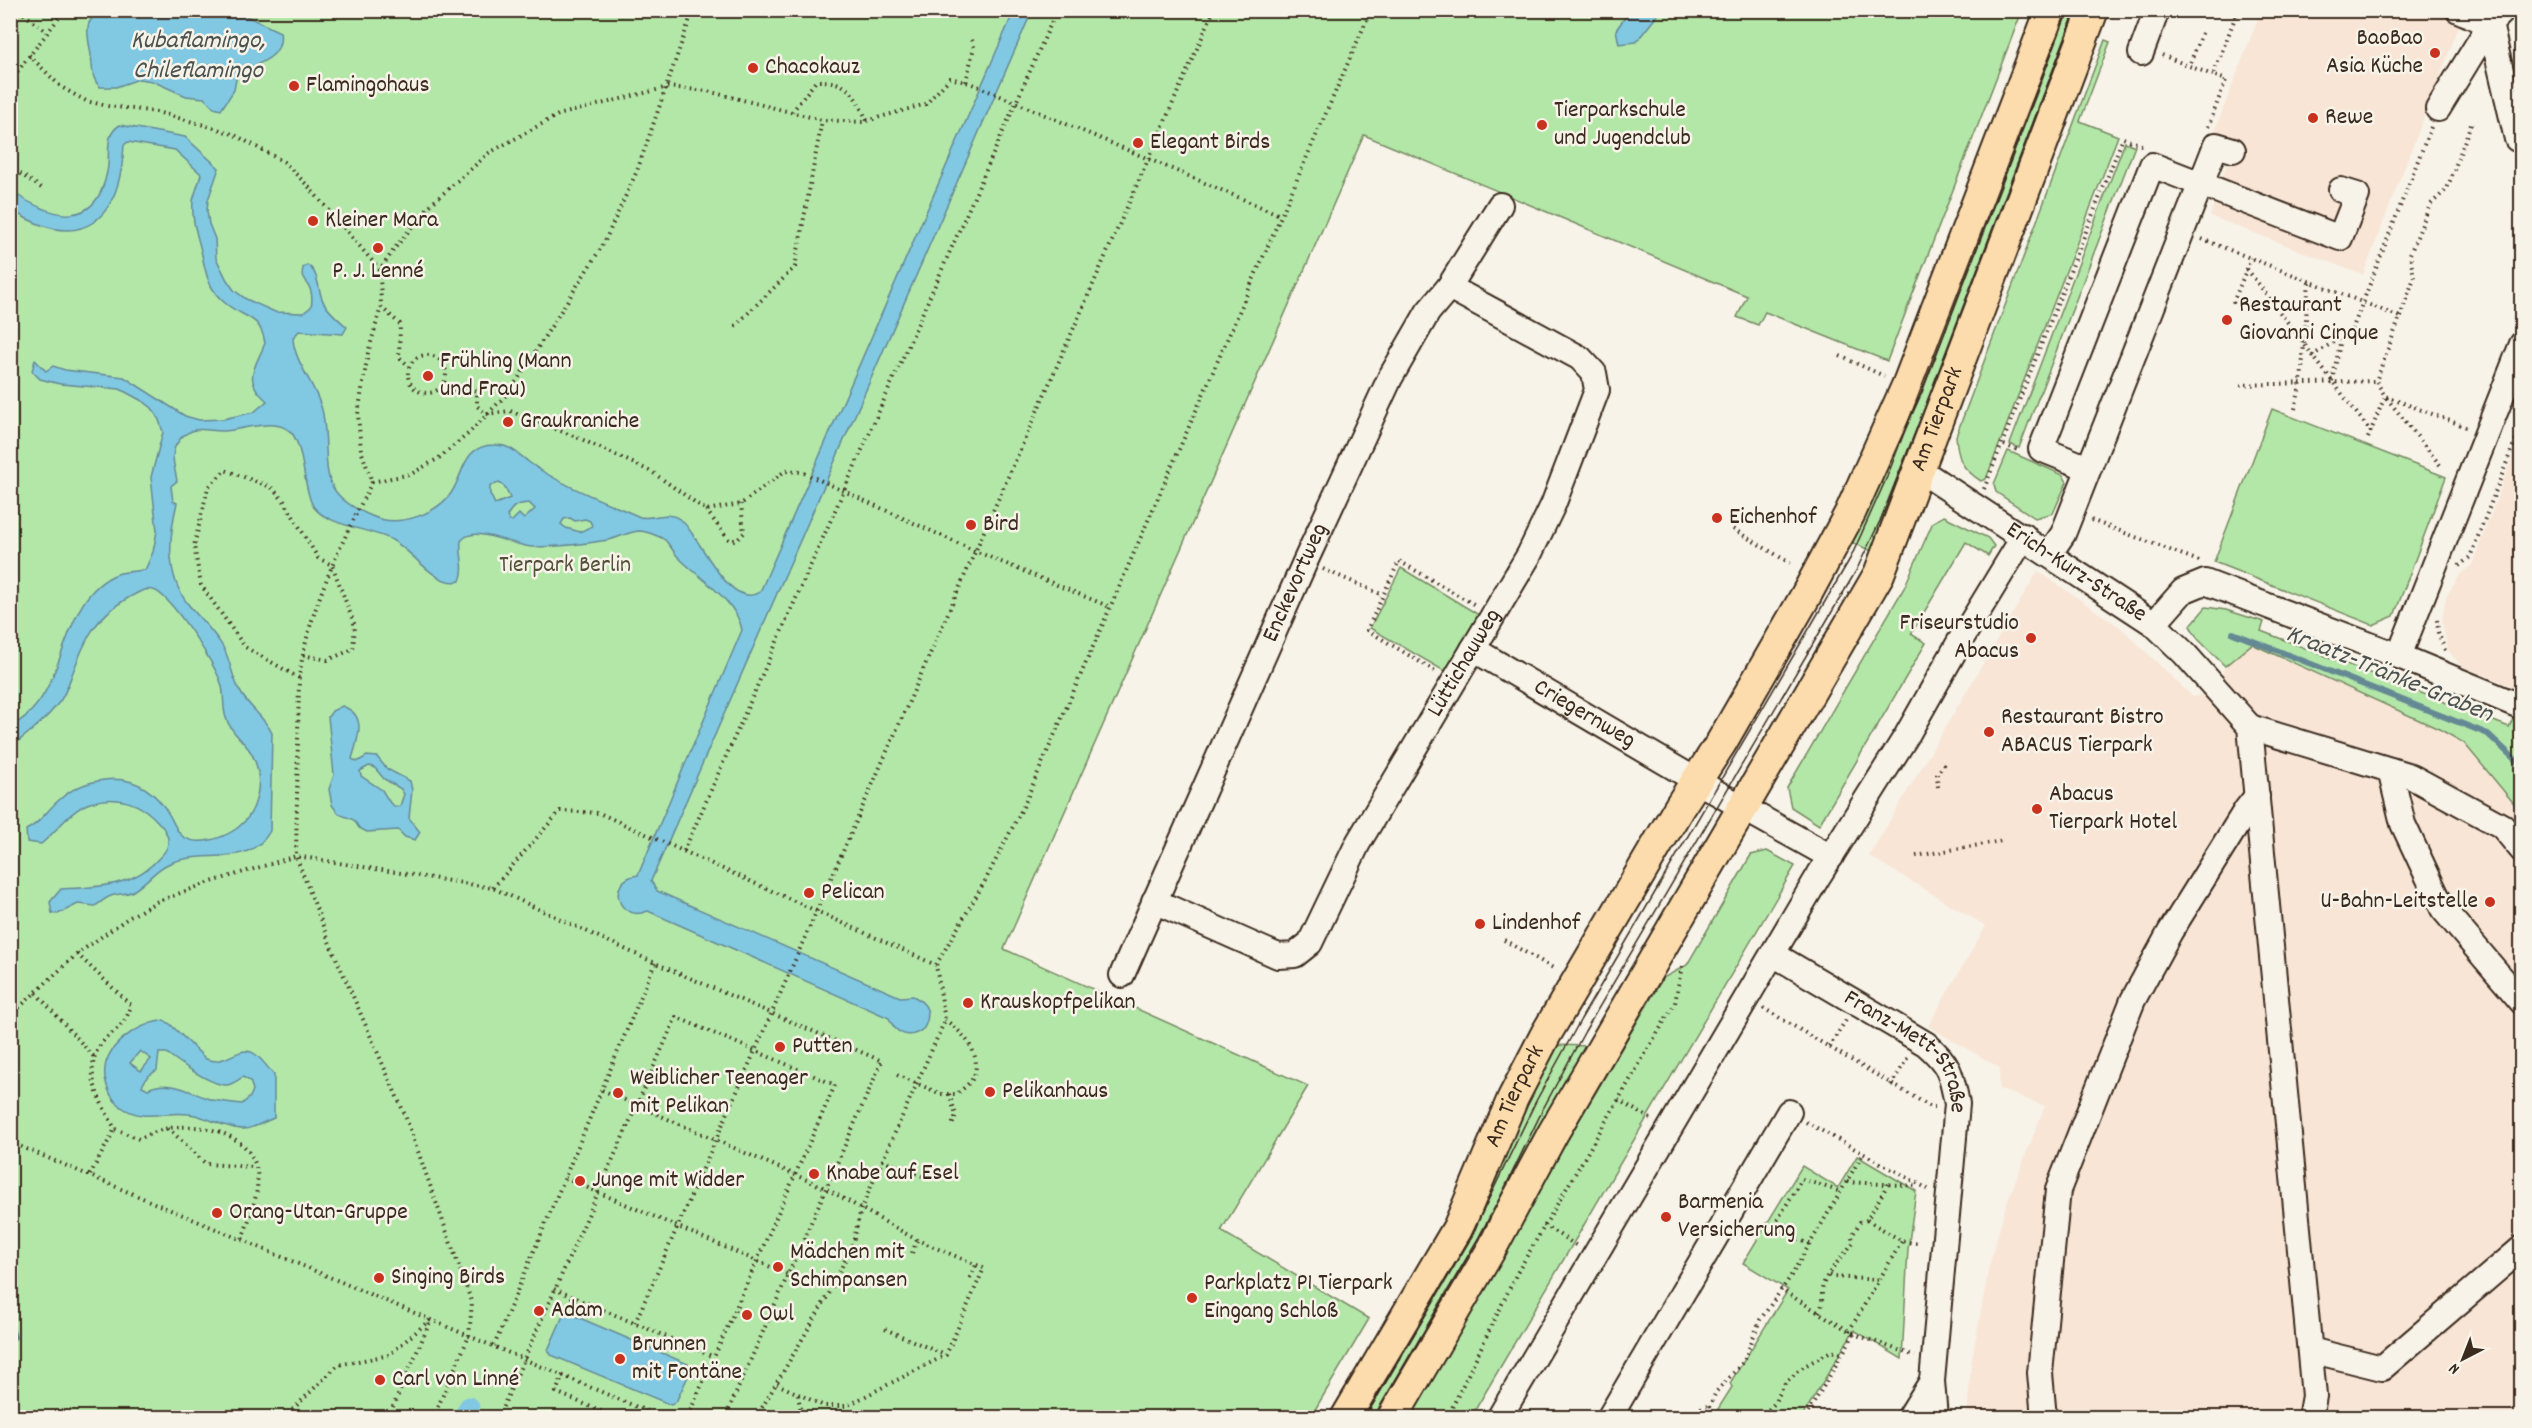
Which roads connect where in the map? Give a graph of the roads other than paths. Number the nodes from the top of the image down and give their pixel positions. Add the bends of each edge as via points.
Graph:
1 (2051, 10) edge
2 (2093, 10) edge
3 (2157, 10) edge
4 (2458, 10) edge
5 (2497, 17) edge
6 (2142, 50) road end
7 (2438, 109) road end
8 (2517, 139) dead end
9 (2225, 147) road end
10 (2201, 184) junction
11 (2341, 190) dead end
12 (1500, 205) dead end
13 (1449, 287) junction
14 (2522, 344) edge
15 (2088, 468) junction
16 (1918, 469) junction
17 (2024, 536) junction
18 (2049, 553) junction
19 (2154, 624) junction
20 (1473, 649) junction
21 (2399, 656) junction
22 (2522, 707) edge
23 (2250, 727) junction
24 (2390, 770) junction
25 (1696, 780) junction
26 (2257, 796) junction
27 (1743, 808) junction
28 (2522, 850) edge
29 (1831, 857) junction
30 (1154, 901) junction
31 (1773, 954) junction
32 (1122, 975) dead end
33 (2522, 1002) edge
34 (1789, 1112) road end
35 (2522, 1248) edge
36 (2310, 1350) junction
37 (1933, 1370) junction
38 (1346, 1418) edge
39 (1392, 1418) edge
40 (1498, 1418) edge
41 (1609, 1418) edge
42 (1909, 1418) edge
43 (1935, 1418) edge
44 (2044, 1418) edge
45 (2310, 1418) edge

1 - 25 main road, Am Tierpark via 1882,445 1805,597
2 - 16 main road, Am Tierpark
3 - 6 street
4 - 5 street
5 - 7 street
5 - 8 street
9 - 10 street
10 - 11 street via 2340,238 2357,195
10 - 15 street
10 - 15 street via 2152,165 2041,449
12 - 13 street, Enckevortweg
13 - 20 street, Lüttichauweg via 1580,358 1594,373 1597,390 1553,505 1529,555
13 - 30 street, Enckevortweg via 1428,312 1390,378
14 - 21 street
15 - 18 street via 2063,534
16 - 17 street, Erich-Kurz-Straße
16 - 27 main road, Am Tierpark via 1879,574
17 - 18 street, Erich-Kurz-Straße
17 - 29 street
18 - 19 street, Erich-Kurz-Straße
19 - 21 street, Erich-Kurz-Straße via 2183,591 2205,582
19 - 23 street
20 - 25 street, Criegernweg
20 - 30 street, Lüttichauweg via 1359,843 1310,943 1295,955 1278,956
21 - 22 street, Erich-Kurz-Straße
23 - 24 street
23 - 26 street
24 - 28 street via 2410,776 2502,826
24 - 33 street via 2403,824 2443,909
25 - 27 street
25 - 38 main road, Am Tierpark via 1536,1051 1458,1228
26 - 36 street
26 - 44 street via 2170,932 2133,1000 2058,1190 2040,1373
27 - 29 street
27 - 39 main road, Am Tierpark via 1552,1133 1493,1245
29 - 31 street
30 - 32 street, Enckevortweg
31 - 37 street, Franz-Mett-Straße via 1919,1040 1944,1060 1952,1076 1957,1107
31 - 40 street
34 - 41 street
35 - 36 street via 2382,1368
36 - 45 street via 2314,1396
37 - 42 street, Franz-Mett-Straße
37 - 43 street, Franz-Mett-Straße

